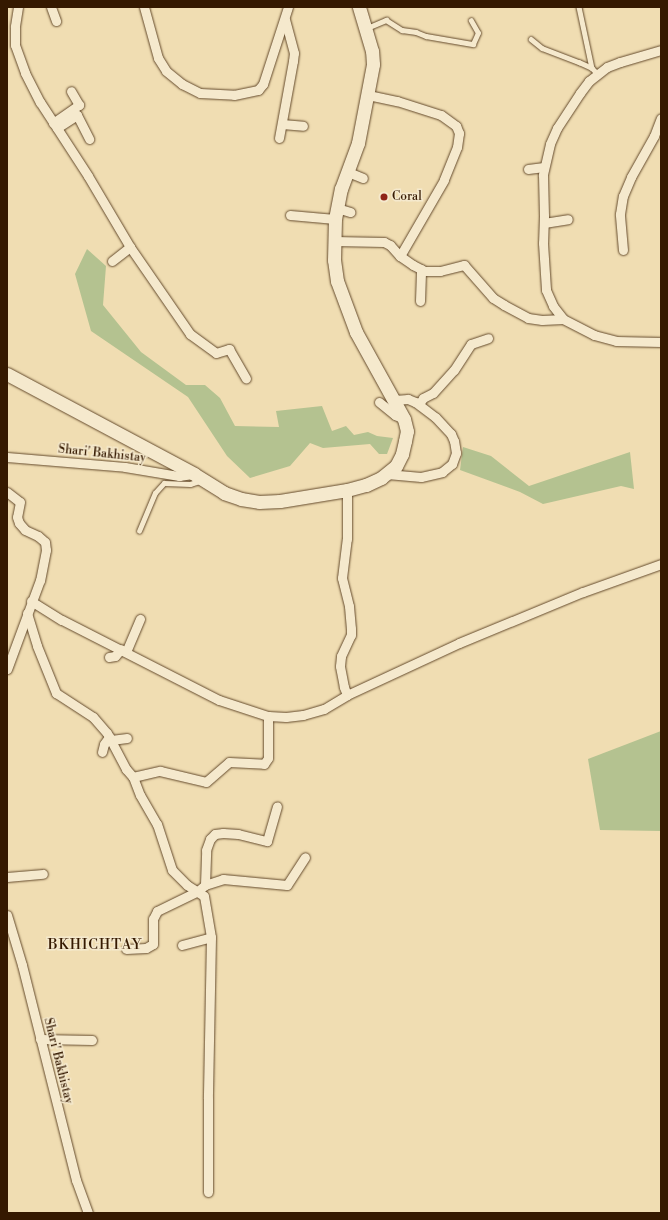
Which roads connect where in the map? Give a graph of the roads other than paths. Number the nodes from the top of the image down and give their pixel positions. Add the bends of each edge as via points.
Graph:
1 (18, 7) edge
2 (51, 7) edge
3 (144, 7) edge
4 (288, 7) edge
5 (358, 7) edge
6 (579, 7) edge
7 (285, 18) junction
8 (56, 21) dead end
9 (471, 21) dead end
10 (366, 28) junction
11 (531, 39) dead end
12 (661, 50) edge
13 (595, 71) junction
14 (71, 91) dead end
15 (368, 95) junction
16 (661, 118) edge
17 (282, 124) junction
18 (55, 126) junction
19 (303, 126) dead end
20 (279, 138) dead end
21 (89, 139) dead end
22 (544, 167) junction
23 (528, 169) dead end
24 (348, 172) junction
25 (363, 178) dead end
26 (350, 212) dead end
27 (336, 214) junction
28 (290, 215) dead end
29 (568, 219) dead end
30 (544, 223) junction
31 (334, 241) junction
32 (130, 247) junction
33 (623, 250) dead end
34 (400, 256) junction
35 (112, 261) dead end
36 (421, 269) junction
37 (420, 301) dead end
38 (563, 319) junction
39 (488, 338) dead end
40 (661, 342) edge
41 (7, 374) edge
42 (246, 378) dead end
43 (394, 400) junction
44 (379, 402) dead end
45 (419, 404) junction
46 (404, 419) junction
47 (7, 457) edge
48 (387, 474) junction
49 (198, 477) junction
50 (347, 490) junction
51 (7, 492) edge
52 (139, 530) dead end
53 (661, 564) edge
54 (31, 601) junction
55 (27, 613) junction
56 (140, 619) dead end
57 (124, 650) junction
58 (108, 657) dead end
59 (7, 669) edge
60 (347, 695) junction
61 (268, 716) junction
62 (128, 738) dead end
63 (110, 739) junction
64 (102, 752) dead end
65 (133, 777) junction
66 (277, 806) dead end
67 (305, 856) dead end
68 (44, 874) dead end
69 (7, 877) edge
70 (201, 888) junction
71 (7, 915) edge
72 (211, 937) junction
73 (182, 945) dead end
74 (126, 949) dead end
75 (40, 1039) junction
76 (92, 1040) dead end
77 (208, 1192) dead end
78 (88, 1213) edge

1 - 18 street via 15,45 25,73
2 - 8 street
3 - 7 street via 158,58 166,71 182,84 200,93 249,93 258,90 263,84
4 - 7 street
5 - 10 main road
6 - 13 lane
7 - 17 street via 294,61
9 - 10 lane via 478,33 473,44 402,30 386,20
10 - 15 main road via 373,64
11 - 13 lane via 542,48
12 - 13 street
13 - 22 street via 557,128
14 - 18 street via 79,105
15 - 24 main road via 358,143
15 - 34 street via 441,115 456,126 459,133 457,147 444,180
16 - 33 street via 623,196 620,214
17 - 19 street
17 - 20 street
18 - 21 street via 77,115
18 - 32 street
22 - 23 street
22 - 30 street
24 - 25 street
24 - 27 main road
26 - 27 street
27 - 28 street
27 - 31 main road
29 - 30 street
30 - 38 street via 546,290 553,306
31 - 34 street via 384,242
31 - 43 main road via 337,281 356,332
32 - 35 street
32 - 42 street via 146,264 190,334 216,353 229,349
34 - 36 street
36 - 37 street
36 - 38 street via 440,271 464,265 493,298 516,312 528,318
38 - 40 street via 616,341
39 - 45 street via 471,344 454,370
41 - 49 main road
43 - 45 street via 408,399
43 - 46 main road
44 - 46 street
45 - 48 street via 446,426 451,434 455,448 454,461 448,468 433,475 421,477
46 - 48 main road via 407,431 402,454 396,466
47 - 49 street, Shari' Bakhistay via 125,467
48 - 50 main road via 366,485
49 - 50 main road via 224,493 259,502
49 - 52 lane via 190,484 164,483 155,492
50 - 60 street via 347,539 342,578 349,606 351,635 341,656 340,666
51 - 54 street via 20,502 17,517 19,523 25,530 45,542 45,562
53 - 60 street via 459,642
54 - 55 street
54 - 57 street via 62,620
55 - 59 street
55 - 63 street via 36,646 56,693 93,716
56 - 57 street
57 - 58 street
57 - 61 street via 194,689
60 - 61 street via 332,705 312,713
61 - 65 street via 268,758 264,764 229,762 206,782 160,771
62 - 63 street
63 - 64 street via 104,744
63 - 65 street
65 - 70 street via 157,824 172,870 187,885
66 - 70 street via 268,841 223,833 215,834 210,839
67 - 70 street via 287,885 223,879
68 - 69 street
70 - 72 street
70 - 74 street via 157,911 153,919 153,944 146,948
71 - 75 street, Shari' Bakhistay
72 - 73 street
72 - 77 street
75 - 76 street
75 - 78 street, Shari' Bakhistay via 76,1180

